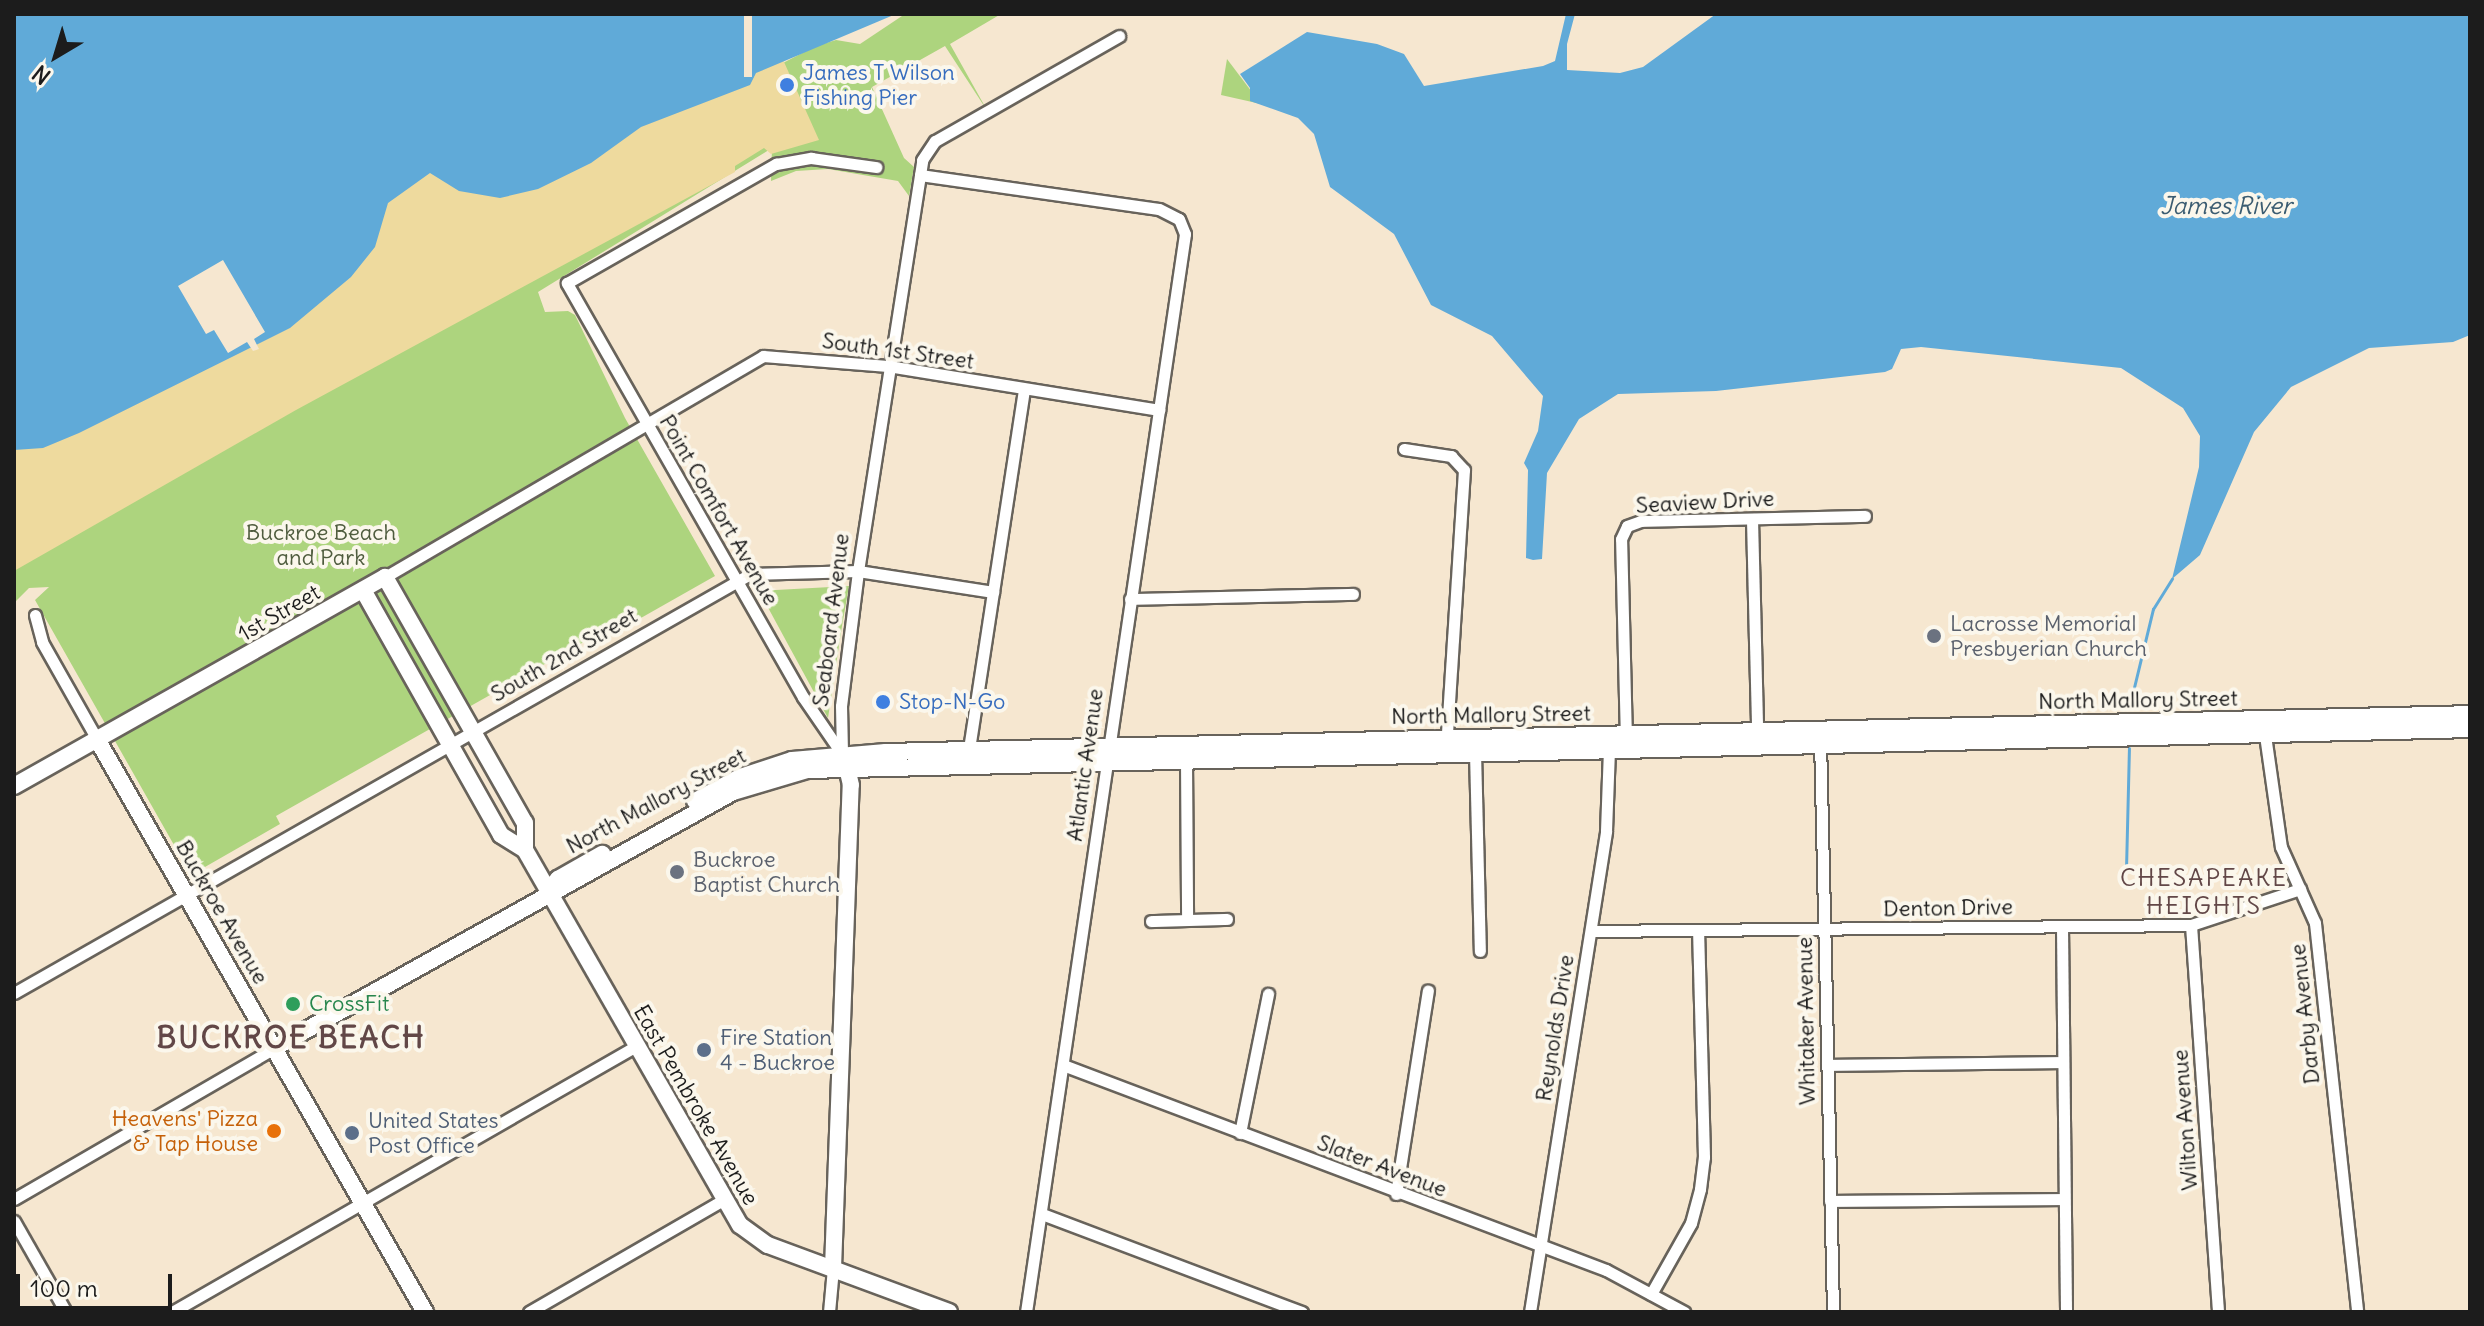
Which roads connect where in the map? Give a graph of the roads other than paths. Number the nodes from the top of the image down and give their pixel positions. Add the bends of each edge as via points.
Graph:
1 (1119, 36) dead end
2 (876, 167) dead end
3 (920, 175) junction
4 (888, 366) junction
5 (1024, 390) junction
6 (1159, 410) junction
7 (649, 427) junction
8 (1404, 449) dead end
9 (1865, 516) dead end
10 (1752, 519) junction
11 (858, 571) junction
12 (385, 577) junction
13 (737, 581) junction
14 (363, 590) junction
15 (993, 592) junction
16 (1353, 594) dead end
17 (1130, 599) junction
18 (35, 615) dead end
19 (2470, 714) edge
20 (2264, 726) junction
21 (2470, 729) edge
22 (473, 730) junction
23 (1757, 731) junction
24 (1820, 737) junction
25 (98, 741) junction
26 (449, 744) junction
27 (1621, 744) junction
28 (1446, 745) junction
29 (969, 749) junction
30 (1475, 752) junction
31 (1107, 754) junction
32 (1186, 760) junction
33 (846, 761) junction
34 (14, 786) edge
35 (525, 850) junction
36 (2300, 889) junction
37 (548, 891) junction
38 (186, 894) junction
39 (1187, 919) junction
40 (1227, 919) dead end
41 (1151, 921) dead end
42 (2191, 925) junction
43 (2062, 927) junction
44 (1824, 929) junction
45 (1698, 930) junction
46 (1591, 931) junction
47 (1480, 951) dead end
48 (1428, 990) dead end
49 (14, 993) edge
50 (1268, 994) dead end
51 (636, 1046) junction
52 (274, 1048) junction
53 (2061, 1062) junction
54 (1063, 1065) junction
55 (1827, 1065) junction
56 (1240, 1133) junction
57 (1396, 1194) junction
58 (14, 1199) edge
59 (725, 1199) junction
60 (2063, 1199) junction
61 (1830, 1201) junction
62 (362, 1204) junction
63 (1042, 1214) junction
64 (14, 1221) edge
65 (1540, 1247) junction
66 (833, 1268) junction
67 (1651, 1294) junction
68 (66, 1312) edge
69 (172, 1312) edge
70 (425, 1312) edge
71 (529, 1312) edge
72 (829, 1312) edge
73 (949, 1312) edge
74 (1026, 1312) edge
75 (1302, 1312) edge
76 (1530, 1312) edge
77 (1684, 1312) edge
78 (1833, 1312) edge
79 (2066, 1312) edge
80 (2218, 1312) edge
81 (2357, 1312) edge

1 - 3 street, Seaboard Avenue via 935,141 924,154
2 - 7 street, Point Comfort Avenue via 811,158 776,164 567,283
3 - 4 street, Seaboard Avenue
3 - 6 street, Atlantic Avenue via 1159,209 1183,223
4 - 5 street, South 1st Street
4 - 7 street, South 1st Street via 763,356
4 - 11 street, Seaboard Avenue
5 - 6 street, South 1st Street
5 - 15 street
6 - 17 street, Atlantic Avenue
7 - 12 street, 1st Street
7 - 13 street, Point Comfort Avenue
8 - 28 street via 1451,456 1464,470
9 - 10 street, Seaview Drive
10 - 23 street
10 - 27 street, Seaview Drive via 1641,521 1623,532
11 - 13 street, South 2nd Street via 750,574
11 - 15 street, South 2nd Street
11 - 33 street, Seaboard Avenue via 841,706
12 - 14 main road, 1st Street
12 - 22 main road, East Pembroke Avenue
13 - 22 street, South 2nd Street
13 - 33 street, Point Comfort Avenue
14 - 25 main road, 1st Street
14 - 26 main road, East Pembroke Avenue
15 - 29 street
16 - 17 street
17 - 31 street, Atlantic Avenue
18 - 25 street, Buckroe Avenue via 42,642
19 - 20 main road, North Mallory Street
20 - 21 main road, North Mallory Street
20 - 24 main road, North Mallory Street
20 - 36 street, Darby Avenue via 2281,847
22 - 26 street, South 2nd Street
22 - 35 main road, East Pembroke Avenue via 525,823
23 - 24 main road, North Mallory Street
23 - 27 main road, North Mallory Street
24 - 27 main road, North Mallory Street
24 - 44 street, Whitaker Avenue
25 - 34 main road, 1st Street
25 - 38 main road, Buckroe Avenue
26 - 35 main road, East Pembroke Avenue via 501,835
26 - 38 street, South 2nd Street
27 - 28 main road, North Mallory Street
27 - 30 main road, North Mallory Street
27 - 46 street, Reynolds Drive
28 - 30 main road, North Mallory Street
28 - 31 main road, North Mallory Street
28 - 32 main road, North Mallory Street
29 - 31 main road, North Mallory Street
29 - 33 main road, North Mallory Street
30 - 47 street
31 - 32 main road, North Mallory Street
31 - 33 main road, North Mallory Street
31 - 54 street, Atlantic Avenue
32 - 39 street
33 - 37 main road, North Mallory Street via 733,792 563,889
33 - 66 main road, Seaboard Avenue
35 - 37 main road, East Pembroke Avenue
36 - 42 street, Denton Drive
36 - 81 street, Darby Avenue via 2315,923
37 - 51 main road, East Pembroke Avenue
37 - 52 main road, North Mallory Street
38 - 49 street, South 2nd Street
38 - 52 main road, Buckroe Avenue
39 - 40 street
39 - 41 street
42 - 43 street, Denton Drive
42 - 80 street, Wilton Avenue
43 - 44 street, Denton Drive
43 - 53 street
44 - 45 street, Denton Drive
44 - 55 street, Whitaker Avenue
45 - 46 street, Denton Drive
45 - 67 street via 1701,1179 1691,1223
46 - 65 street, Reynolds Drive
48 - 57 street
50 - 56 street
51 - 59 main road, East Pembroke Avenue
51 - 62 street
52 - 58 street, North Mallory Street
52 - 62 main road, Buckroe Avenue
53 - 55 street
53 - 60 street
54 - 56 street, Slater Avenue
54 - 63 street, Atlantic Avenue
55 - 61 street, Whitaker Avenue
56 - 57 street, Slater Avenue
57 - 65 street, Slater Avenue
59 - 66 main road, East Pembroke Avenue via 752,1236
59 - 71 street
60 - 61 street
60 - 79 street
61 - 78 street, Whitaker Avenue
62 - 69 street
62 - 70 main road, Buckroe Avenue
63 - 74 street, Atlantic Avenue
63 - 75 street
64 - 68 street
65 - 67 street, Slater Avenue via 1606,1270
65 - 76 street, Reynolds Drive
66 - 72 street, Seaboard Avenue
66 - 73 main road, East Pembroke Avenue
67 - 77 street, Slater Avenue

